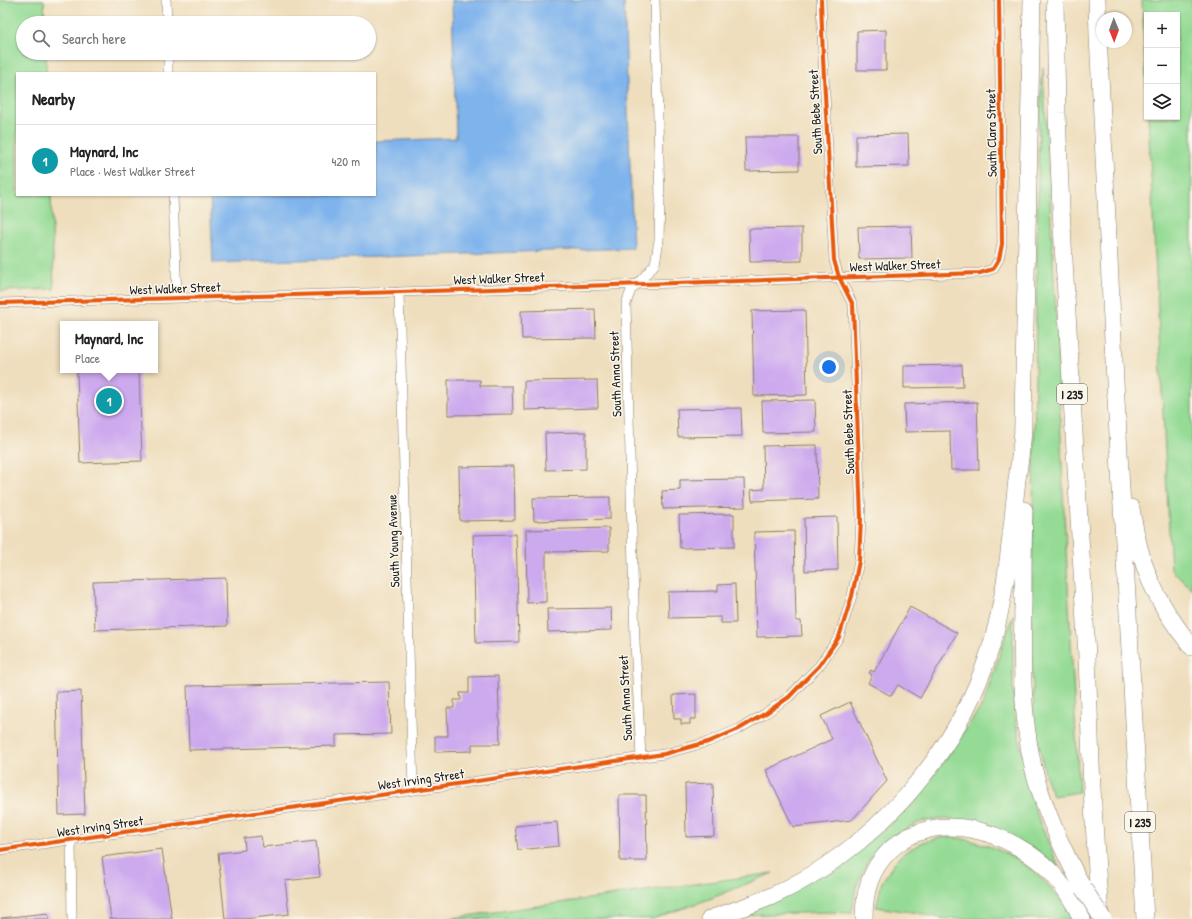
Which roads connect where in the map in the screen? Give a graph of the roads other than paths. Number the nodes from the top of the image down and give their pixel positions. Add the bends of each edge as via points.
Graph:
1 (166, 0) edge
2 (655, 0) edge
3 (821, 0) edge
4 (999, 0) edge
5 (1032, 0) edge
6 (1055, 0) edge
7 (1097, 0) edge
8 (167, 16) edge
9 (168, 60) edge
10 (168, 72) edge
11 (173, 196) edge
12 (996, 265) joint
13 (839, 277) junction
14 (637, 284) junction
15 (399, 292) junction
16 (177, 298) junction
17 (0, 303) edge
18 (1022, 446) junction
19 (1121, 478) junction
20 (1192, 647) edge
21 (819, 666) joint
22 (641, 757) junction
23 (413, 790) junction
24 (71, 840) junction
25 (0, 850) edge
26 (72, 919) edge
27 (710, 919) edge
28 (864, 919) edge
29 (1082, 919) edge
30 (1101, 919) edge
31 (1145, 919) edge

1 - 8 street
2 - 14 street, South Anna Street via 660,199 658,240 655,264
3 - 13 street, South Bebe Street via 831,226 834,260
4 - 12 street, South Clara Street via 1002,244
5 - 18 highway
6 - 30 highway, I 235 via 1060,177
7 - 19 highway, I 235
9 - 10 street
11 - 16 street
12 - 13 street, West Walker Street via 993,269 980,273
13 - 14 street, West Walker Street
13 - 21 street, South Bebe Street via 853,305 861,518 859,561 852,596 839,637
14 - 15 street, West Walker Street
14 - 22 street, South Anna Street via 631,290 626,304 635,642
15 - 16 street, West Walker Street
15 - 23 street, South Young Avenue
16 - 17 street, West Walker Street
18 - 27 highway via 1007,576 996,631 973,693 941,751 918,782 886,817 822,868 771,896
18 - 30 highway, bridge via 1022,662 1029,744 1039,788 1059,842
19 - 20 highway via 1130,500 1144,567 1152,588 1161,605
19 - 31 highway, I 235
21 - 22 street, West Irving Street via 789,697 740,729 708,742 664,754
22 - 23 street, West Irving Street
23 - 24 street, West Irving Street
24 - 25 street, West Irving Street
24 - 26 street
28 - 29 highway via 864,903 869,882 885,855 914,834 955,827 990,834 1031,855 1062,885

